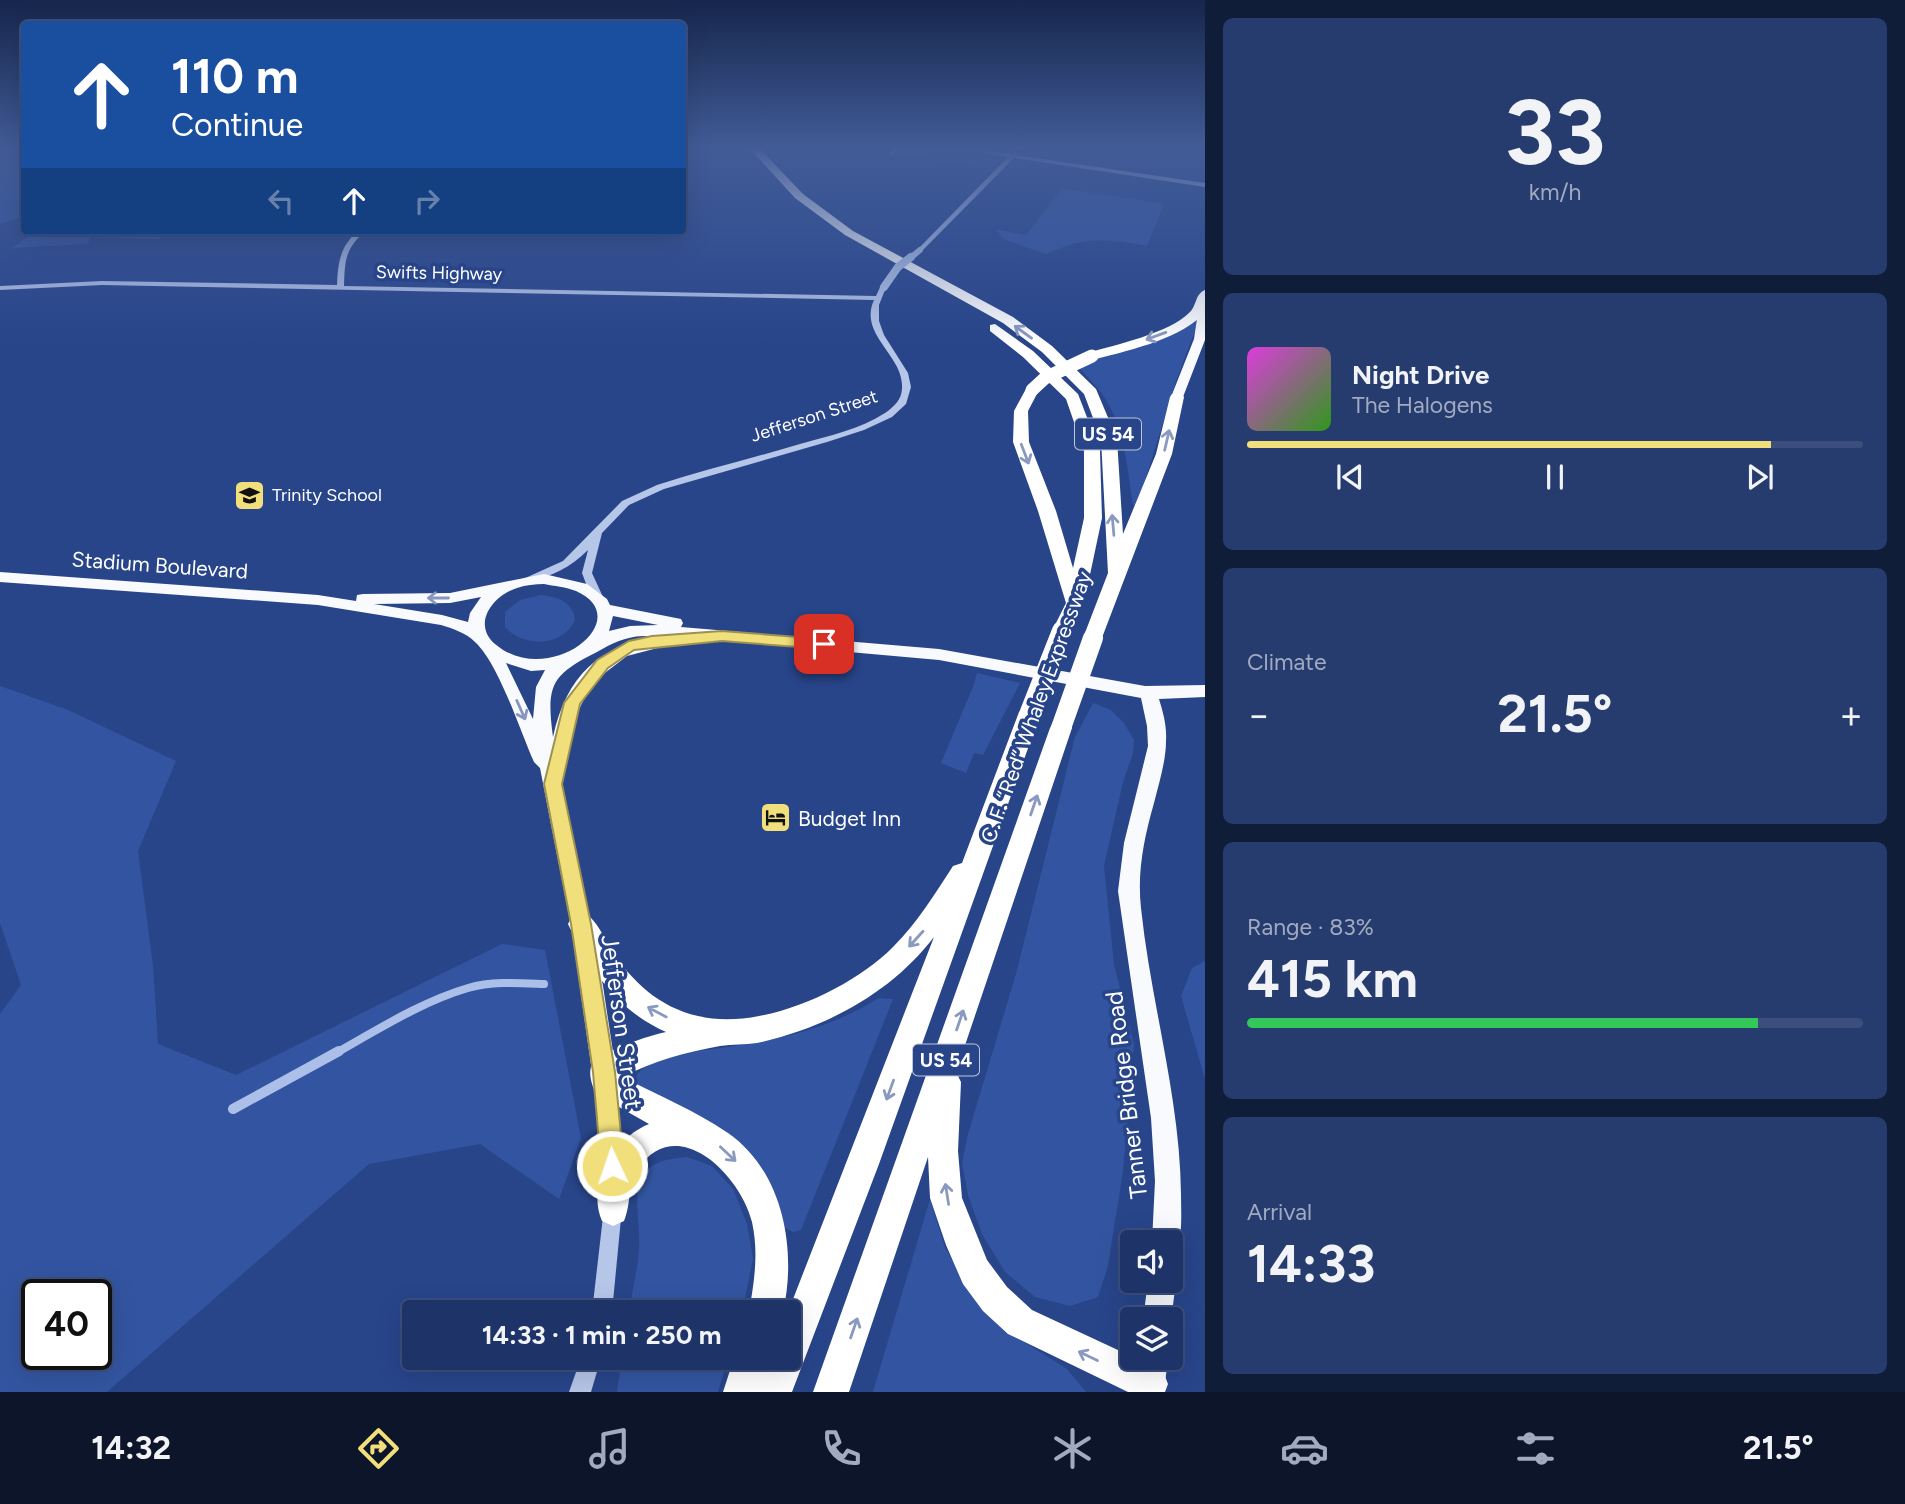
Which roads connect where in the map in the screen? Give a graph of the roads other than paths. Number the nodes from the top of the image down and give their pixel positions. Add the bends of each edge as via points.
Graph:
1 (803, 214) edge
2 (823, 214) edge
3 (955, 214) edge
4 (357, 235) edge
5 (340, 286) junction
6 (0, 288) edge
7 (1205, 296) edge
8 (876, 298) junction
9 (1177, 397) joint
10 (598, 531) junction
11 (1117, 573) junction
12 (0, 577) edge
13 (524, 581) junction
14 (505, 587) junction
15 (318, 600) junction
16 (601, 603) junction
17 (1075, 603) junction
18 (722, 636) junction
19 (761, 638) junction
20 (484, 643) junction
21 (589, 649) junction
22 (571, 659) junction
23 (1205, 691) edge
24 (1149, 693) junction
25 (553, 784) junction
26 (983, 842) junction
27 (581, 924) junction
28 (723, 1033) junction
29 (947, 1059) junction
30 (605, 1078) junction
31 (698, 1134) junction
32 (613, 1210) junction
33 (1167, 1230) edge
34 (603, 1300) edge
35 (768, 1300) edge
36 (801, 1322) edge
37 (587, 1370) edge
38 (748, 1370) edge
39 (783, 1370) edge
40 (1151, 1378) edge
41 (580, 1392) edge
42 (741, 1392) edge
43 (774, 1392) edge
44 (831, 1392) edge

1 - 17 highway, C. F. “Red” Whaley Expressway / US 54 via 858,252 988,323 1073,397 1092,452 1093,518
11 -> 2 highway, C. F. “Red” Whaley Expressway / US 54 via 1110,439 1091,393 1047,349 1008,320 849,233
3 - 8 street, bridge via 898,267
4 - 5 street via 343,250
5 - 6 street, Swifts Highway via 102,283
5 - 8 street, Swifts Highway
7 - 9 main road via 1200,339
7 -> 17 highway, bridge via 1196,314 1163,334 1092,356 1045,378 1021,411 1021,442 1048,511
8 - 10 street, Jefferson Street via 873,316 878,334 908,384 902,405 891,416 854,431 659,487 634,497
11 -> 9 highway via 1164,454
10 - 13 street via 570,561
10 - 16 street via 587,573
29 -> 11 highway, C. F. “Red” Whaley Expressway / US 54, bridge
12 - 15 main road, Stadium Boulevard
13 - 14 main road
13 - 16 main road via 565,581 583,587
14 -> 15 main road via 450,598
14 - 20 main road via 479,609 475,623
15 - 20 main road via 442,620 463,626
16 - 19 main road
16 - 21 main road via 607,623 602,637
17 - 26 highway, C. F. “Red” Whaley Expressway / US 54, bridge
18 - 19 main road
18 - 21 main road via 631,632
18 - 25 main road via 629,646 602,664 572,703
19 - 24 main road via 909,650
20 - 22 main road via 506,659 527,664
20 -> 25 main road via 507,679
21 - 22 main road
22 - 25 main road via 549,674 543,693
23 - 24 main road
24 - 33 main road, Tanner Bridge Road via 1157,746 1133,839 1129,878 1132,925 1158,1070
25 - 27 main road, Jefferson Street
26 -> 28 highway via 925,929 878,977 793,1019
26 -> 36 highway, C. F. “Red” Whaley Expressway / US 54
28 -> 27 highway via 676,1022 634,997 618,981
27 - 30 main road, Jefferson Street
28 - 30 highway via 648,1049
40 -> 29 highway via 1020,1322 975,1272 946,1198
44 -> 29 highway, C. F. “Red” Whaley Expressway / US 54
30 - 31 highway
30 - 32 street, Jefferson Street
31 - 32 highway via 676,1129 656,1134 636,1147 620,1170
31 -> 35 highway via 732,1156 754,1185 768,1219 774,1264
32 - 34 street, Jefferson Street
37 - 41 street
38 - 42 highway
39 - 43 highway, C. F. “Red” Whaley Expressway / US 54

